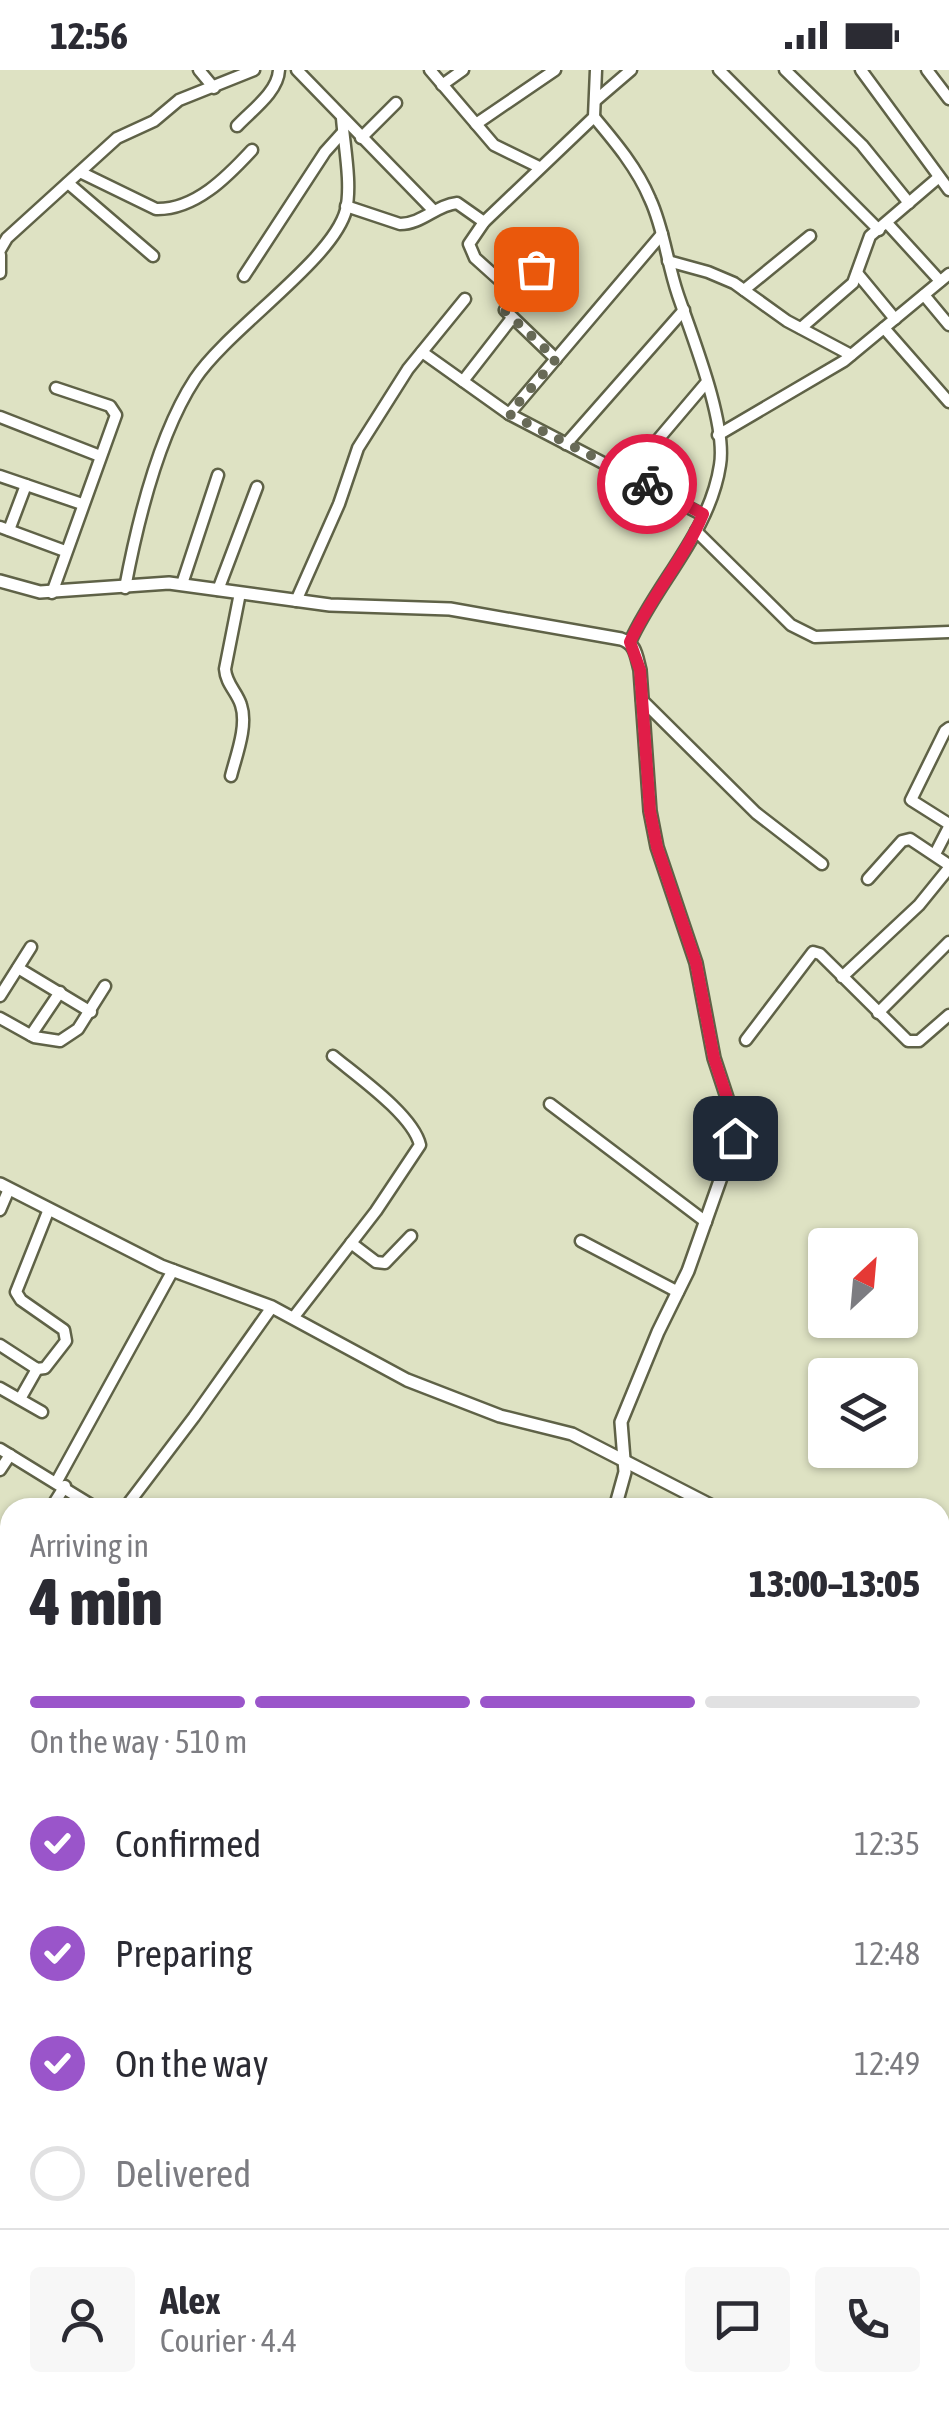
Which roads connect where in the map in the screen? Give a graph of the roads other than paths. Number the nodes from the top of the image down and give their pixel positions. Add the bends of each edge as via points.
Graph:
1 (199, 70) edge
2 (254, 70) edge
3 (279, 70) edge
4 (298, 70) edge
5 (430, 70) edge
6 (462, 70) edge
7 (555, 70) edge
8 (596, 70) edge
9 (631, 70) edge
10 (719, 70) edge
11 (785, 70) edge
12 (861, 70) edge
13 (927, 70) edge
14 (442, 85) junction
15 (214, 88) junction
16 (949, 99) edge
17 (596, 101) junction
18 (396, 103) dead end
19 (594, 116) junction
20 (342, 118) junction
21 (476, 124) junction
22 (237, 126) dead end
23 (343, 132) junction
24 (362, 138) junction
25 (252, 150) dead end
26 (539, 168) junction
27 (80, 172) junction
28 (939, 177) junction
29 (68, 183) junction
30 (949, 190) edge
31 (910, 202) junction
32 (346, 206) junction
33 (434, 212) junction
34 (484, 222) junction
35 (884, 227) junction
36 (662, 234) junction
37 (810, 236) dead end
38 (557, 245) dead end
39 (0, 252) edge
40 (153, 256) dead end
41 (668, 261) junction
42 (0, 273) edge
43 (857, 273) junction
44 (244, 276) dead end
45 (945, 278) edge
46 (744, 290) junction
47 (514, 293) junction
48 (924, 295) junction
49 (465, 300) dead end
50 (684, 310) junction
51 (512, 318) junction
52 (895, 319) junction
53 (949, 325) edge
54 (800, 328) junction
55 (884, 328) junction
56 (422, 352) junction
57 (851, 355) junction
58 (556, 359) junction
59 (463, 381) junction
60 (706, 383) junction
61 (56, 388) dead end
62 (949, 402) edge
63 (509, 414) junction
64 (0, 418) edge
65 (718, 435) junction
66 (566, 444) junction
67 (100, 456) junction
68 (218, 475) dead end
69 (628, 475) junction
70 (0, 476) edge
71 (26, 484) junction
72 (258, 487) dead end
73 (82, 504) junction
74 (703, 514) junction
75 (5, 528) edge
76 (696, 531) junction
77 (65, 552) junction
78 (0, 581) edge
79 (182, 584) junction
80 (126, 588) junction
81 (218, 590) junction
82 (52, 593) junction
83 (240, 593) junction
84 (296, 601) junction
85 (949, 632) edge
86 (630, 642) junction
87 (642, 700) junction
88 (949, 728) edge
89 (231, 776) dead end
90 (949, 826) edge
91 (935, 854) junction
92 (822, 864) dead end
93 (949, 866) edge
94 (868, 879) dead end
95 (949, 942) edge
96 (31, 947) dead end
97 (18, 968) junction
98 (842, 977) junction
99 (105, 986) dead end
100 (60, 992) junction
101 (0, 996) edge
102 (90, 1012) junction
103 (878, 1013) junction
104 (949, 1015) edge
105 (0, 1018) edge
106 (30, 1035) junction
107 (746, 1040) dead end
108 (333, 1056) dead end
109 (550, 1104) dead end
110 (4, 1186) edge
111 (0, 1210) edge
112 (48, 1210) junction
113 (706, 1222) junction
114 (410, 1236) dead end
115 (581, 1241) dead end
116 (351, 1243) junction
117 (173, 1270) junction
118 (678, 1292) junction
119 (272, 1307) junction
120 (293, 1318) junction
121 (0, 1345) edge
122 (38, 1369) junction
123 (0, 1388) edge
124 (20, 1400) junction
125 (42, 1412) dead end
126 (5, 1452) edge
127 (625, 1461) junction
128 (0, 1470) edge
129 (61, 1484) junction
130 (55, 1498) edge
131 (81, 1498) edge
132 (133, 1498) edge
133 (617, 1498) edge
134 (697, 1498) edge

1 - 15 street
2 - 15 street
3 - 22 street via 272,89
4 - 20 street
5 - 14 street
6 - 14 street
7 - 21 street
8 - 17 street
9 - 17 street
10 - 35 street
11 - 31 street
12 - 28 street
13 - 16 street
14 - 21 street
15 - 27 street via 117,138
17 - 19 street
18 - 24 street
19 - 26 street
19 - 36 street via 642,184
20 - 23 street
20 - 24 street
21 - 26 street via 501,151
23 - 32 street
23 - 44 street
24 - 33 street
25 - 27 street via 213,188 168,209
26 - 34 street
27 - 29 street
28 - 30 street
28 - 31 street
29 - 39 street
29 - 40 street
31 - 35 street
32 - 33 street via 400,224
32 - 80 street via 320,250 192,383 138,524
33 - 34 street via 457,203
34 - 47 street via 470,250
35 - 43 street via 870,236
35 - 45 street
36 - 41 street
36 - 58 street
37 - 46 street
38 - 47 street
39 - 42 street
41 - 46 street
41 - 50 street
43 - 52 street
43 - 54 street
45 - 48 street
46 - 54 street
47 - 51 street via 504,310
48 - 52 street
48 - 53 street
49 - 56 street
50 - 60 street
50 - 66 street
51 - 58 street
51 - 59 street
52 - 55 street
54 - 57 street
55 - 57 street
55 - 62 street
56 - 59 street
56 - 84 street via 358,448
57 - 65 street
58 - 63 street
59 - 63 street
60 - 65 street
60 - 69 street
61 - 67 street via 115,410
63 - 66 street
64 - 67 street
65 - 74 street via 721,464
66 - 69 street
67 - 73 street
68 - 79 street
69 - 74 street
70 - 71 street
71 - 73 street
71 - 75 street
72 - 81 street
73 - 77 street
74 - 76 street
75 - 77 street
76 - 85 street via 791,625 816,637
76 - 86 street
77 - 82 street
78 - 82 street
79 - 80 street
79 - 81 street
80 - 82 street
81 - 83 street
83 - 84 street
83 - 89 street via 224,669 242,710
84 - 86 street via 450,609
86 - 87 street
87 - 92 street via 742,800
87 - 113 street via 657,847 696,963 714,1058 736,1125
88 - 90 street via 910,800
90 - 91 street
91 - 93 street
91 - 94 street via 902,841
93 - 98 street via 920,904
95 - 103 street
96 - 97 street
97 - 100 street
97 - 101 street
98 - 103 street
98 - 107 street via 820,954 810,954
99 - 102 street
100 - 102 street
100 - 106 street
102 - 106 street via 60,1041
103 - 104 street via 914,1042
105 - 106 street
108 - 116 street via 385,1100 420,1145
109 - 113 street
110 - 111 street
110 - 112 street
112 - 117 street
112 - 122 street via 16,1292 67,1335 50,1366
113 - 118 street
114 - 116 street via 386,1263
115 - 118 street
116 - 120 street
117 - 119 street
117 - 129 street
118 - 127 street via 621,1422
119 - 120 street
119 - 132 street
120 - 127 street via 406,1380 500,1416 572,1434
121 - 122 street
122 - 124 street
123 - 124 street
124 - 125 street
126 - 128 street
126 - 129 street
127 - 133 street
127 - 134 street
129 - 130 street
129 - 131 street

